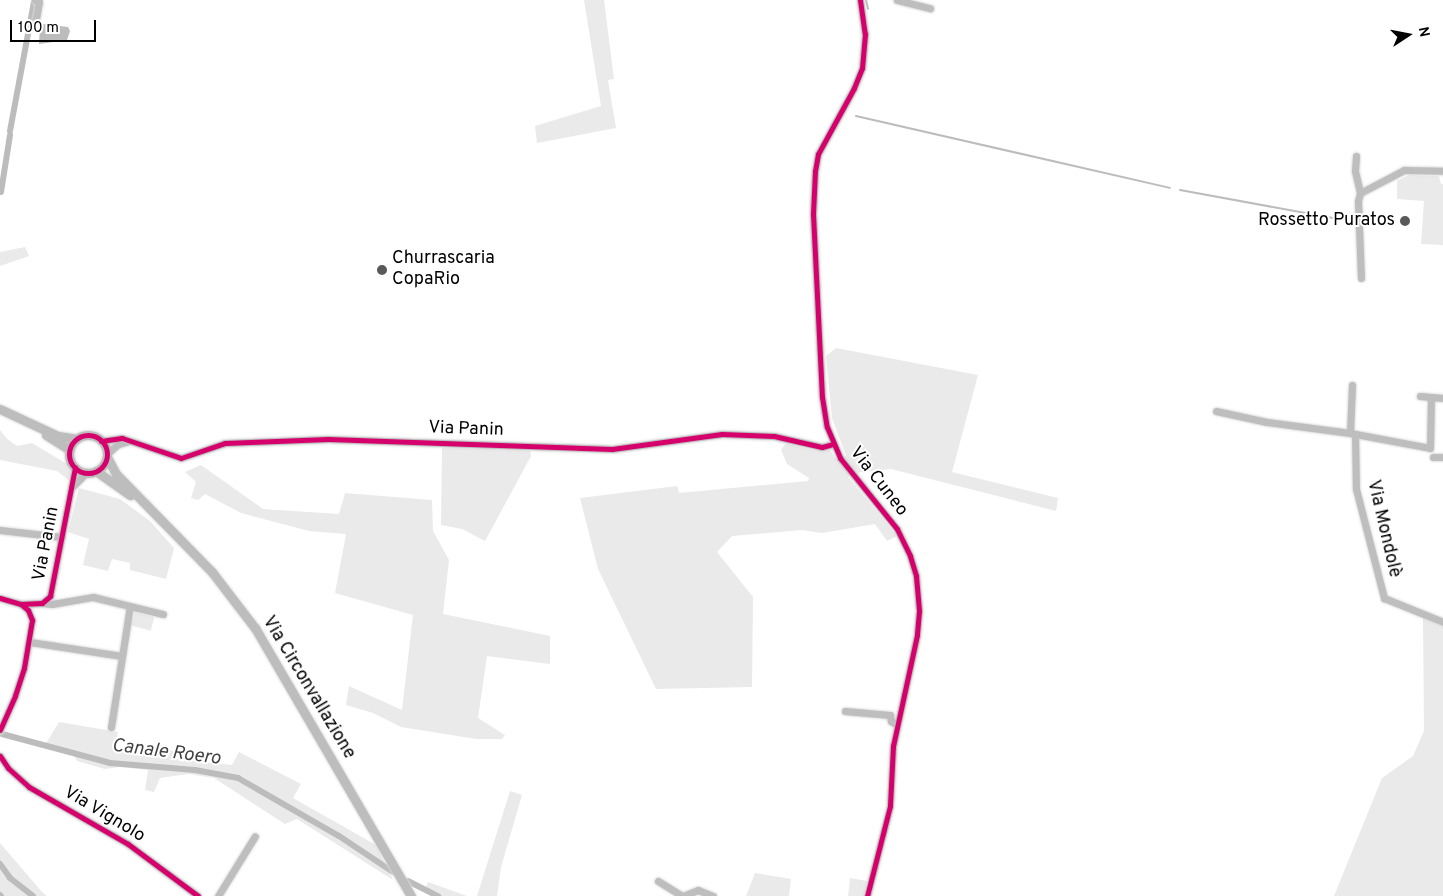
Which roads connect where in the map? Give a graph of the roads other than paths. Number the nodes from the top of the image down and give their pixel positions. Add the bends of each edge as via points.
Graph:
1 (35, 0) edge
2 (860, 0) edge
3 (897, 0) edge
4 (930, 8) dead end
5 (36, 19) dead end
6 (1356, 156) dead end
7 (1443, 171) edge
8 (1360, 193) junction
9 (1361, 278) dead end
10 (1352, 385) dead end
11 (1420, 396) dead end
12 (1431, 397) junction
13 (1443, 398) edge
14 (0, 409) edge
15 (1216, 411) dead end
16 (29, 424) junction
17 (1352, 433) junction
18 (76, 439) junction
19 (101, 441) junction
20 (130, 441) junction
21 (833, 444) junction
22 (70, 450) junction
23 (107, 456) junction
24 (1433, 457) dead end
25 (1443, 457) edge
26 (75, 467) junction
27 (92, 471) junction
28 (73, 486) junction
29 (154, 514) junction
30 (0, 530) edge
31 (62, 537) junction
32 (0, 598) edge
33 (42, 603) junction
34 (21, 604) junction
35 (130, 606) junction
36 (163, 614) dead end
37 (1443, 622) edge
38 (30, 642) junction
39 (122, 656) junction
40 (900, 710) junction
41 (845, 711) dead end
42 (890, 715) junction
43 (897, 725) junction
44 (111, 727) dead end
45 (0, 730) edge
46 (0, 756) edge
47 (255, 836) dead end
48 (658, 881) dead end
49 (198, 896) edge
50 (218, 896) edge
51 (411, 896) edge
52 (683, 896) edge
53 (713, 896) edge
54 (867, 896) edge

1 - 5 street via 39,2
2 - 21 street, Via Cuneo via 865,34 862,68 818,154 815,172 813,214 822,397
3 - 4 street
6 - 8 street via 1355,171
7 - 8 street via 1404,170
8 - 9 street
10 - 17 street, Via Mondolè
11 - 12 street
12 - 13 street
12 - 17 street via 1430,448
14 - 16 main road
15 - 17 street via 1267,422
16 - 18 main road via 58,436
16 - 22 main road
17 - 37 street, Via Mondolè via 1356,489 1384,598
18 - 19 main road via 88,435
18 - 22 main road
19 - 20 street, Via Panin via 122,438
19 - 23 main road
20 - 21 street, Via Panin via 181,458 225,443 310,440 612,449 722,434 774,436 822,448
20 - 23 street via 118,444
21 - 40 street, Via Cuneo via 852,475 897,529 916,576 918,628
22 - 26 main road via 70,459
23 - 27 main road via 104,463
23 - 29 main road, Via Circonvallazione via 116,474
24 - 25 street
26 - 27 main road
26 - 28 street, Via Panin
27 - 28 street, Via Panin
27 - 29 main road, Via Circonvallazione
28 - 31 street, Via Panin
29 - 51 main road, Via Circonvallazione via 212,572 255,628
30 - 31 street
31 - 33 street, Via Panin via 50,596
32 - 34 street
33 - 34 street, Via Panin
33 - 35 street via 93,597
34 - 38 street via 32,620
35 - 36 street
35 - 39 street
38 - 39 street
38 - 45 street via 15,696
39 - 44 street
40 - 42 street
40 - 43 street, Via Cuneo
41 - 42 street
42 - 43 street via 891,721
43 - 54 street, Via Cuneo via 891,762 890,806
46 - 49 street, Via Vignolo via 8,768 29,786 128,844
47 - 50 street
48 - 52 street
52 - 53 street via 698,890

